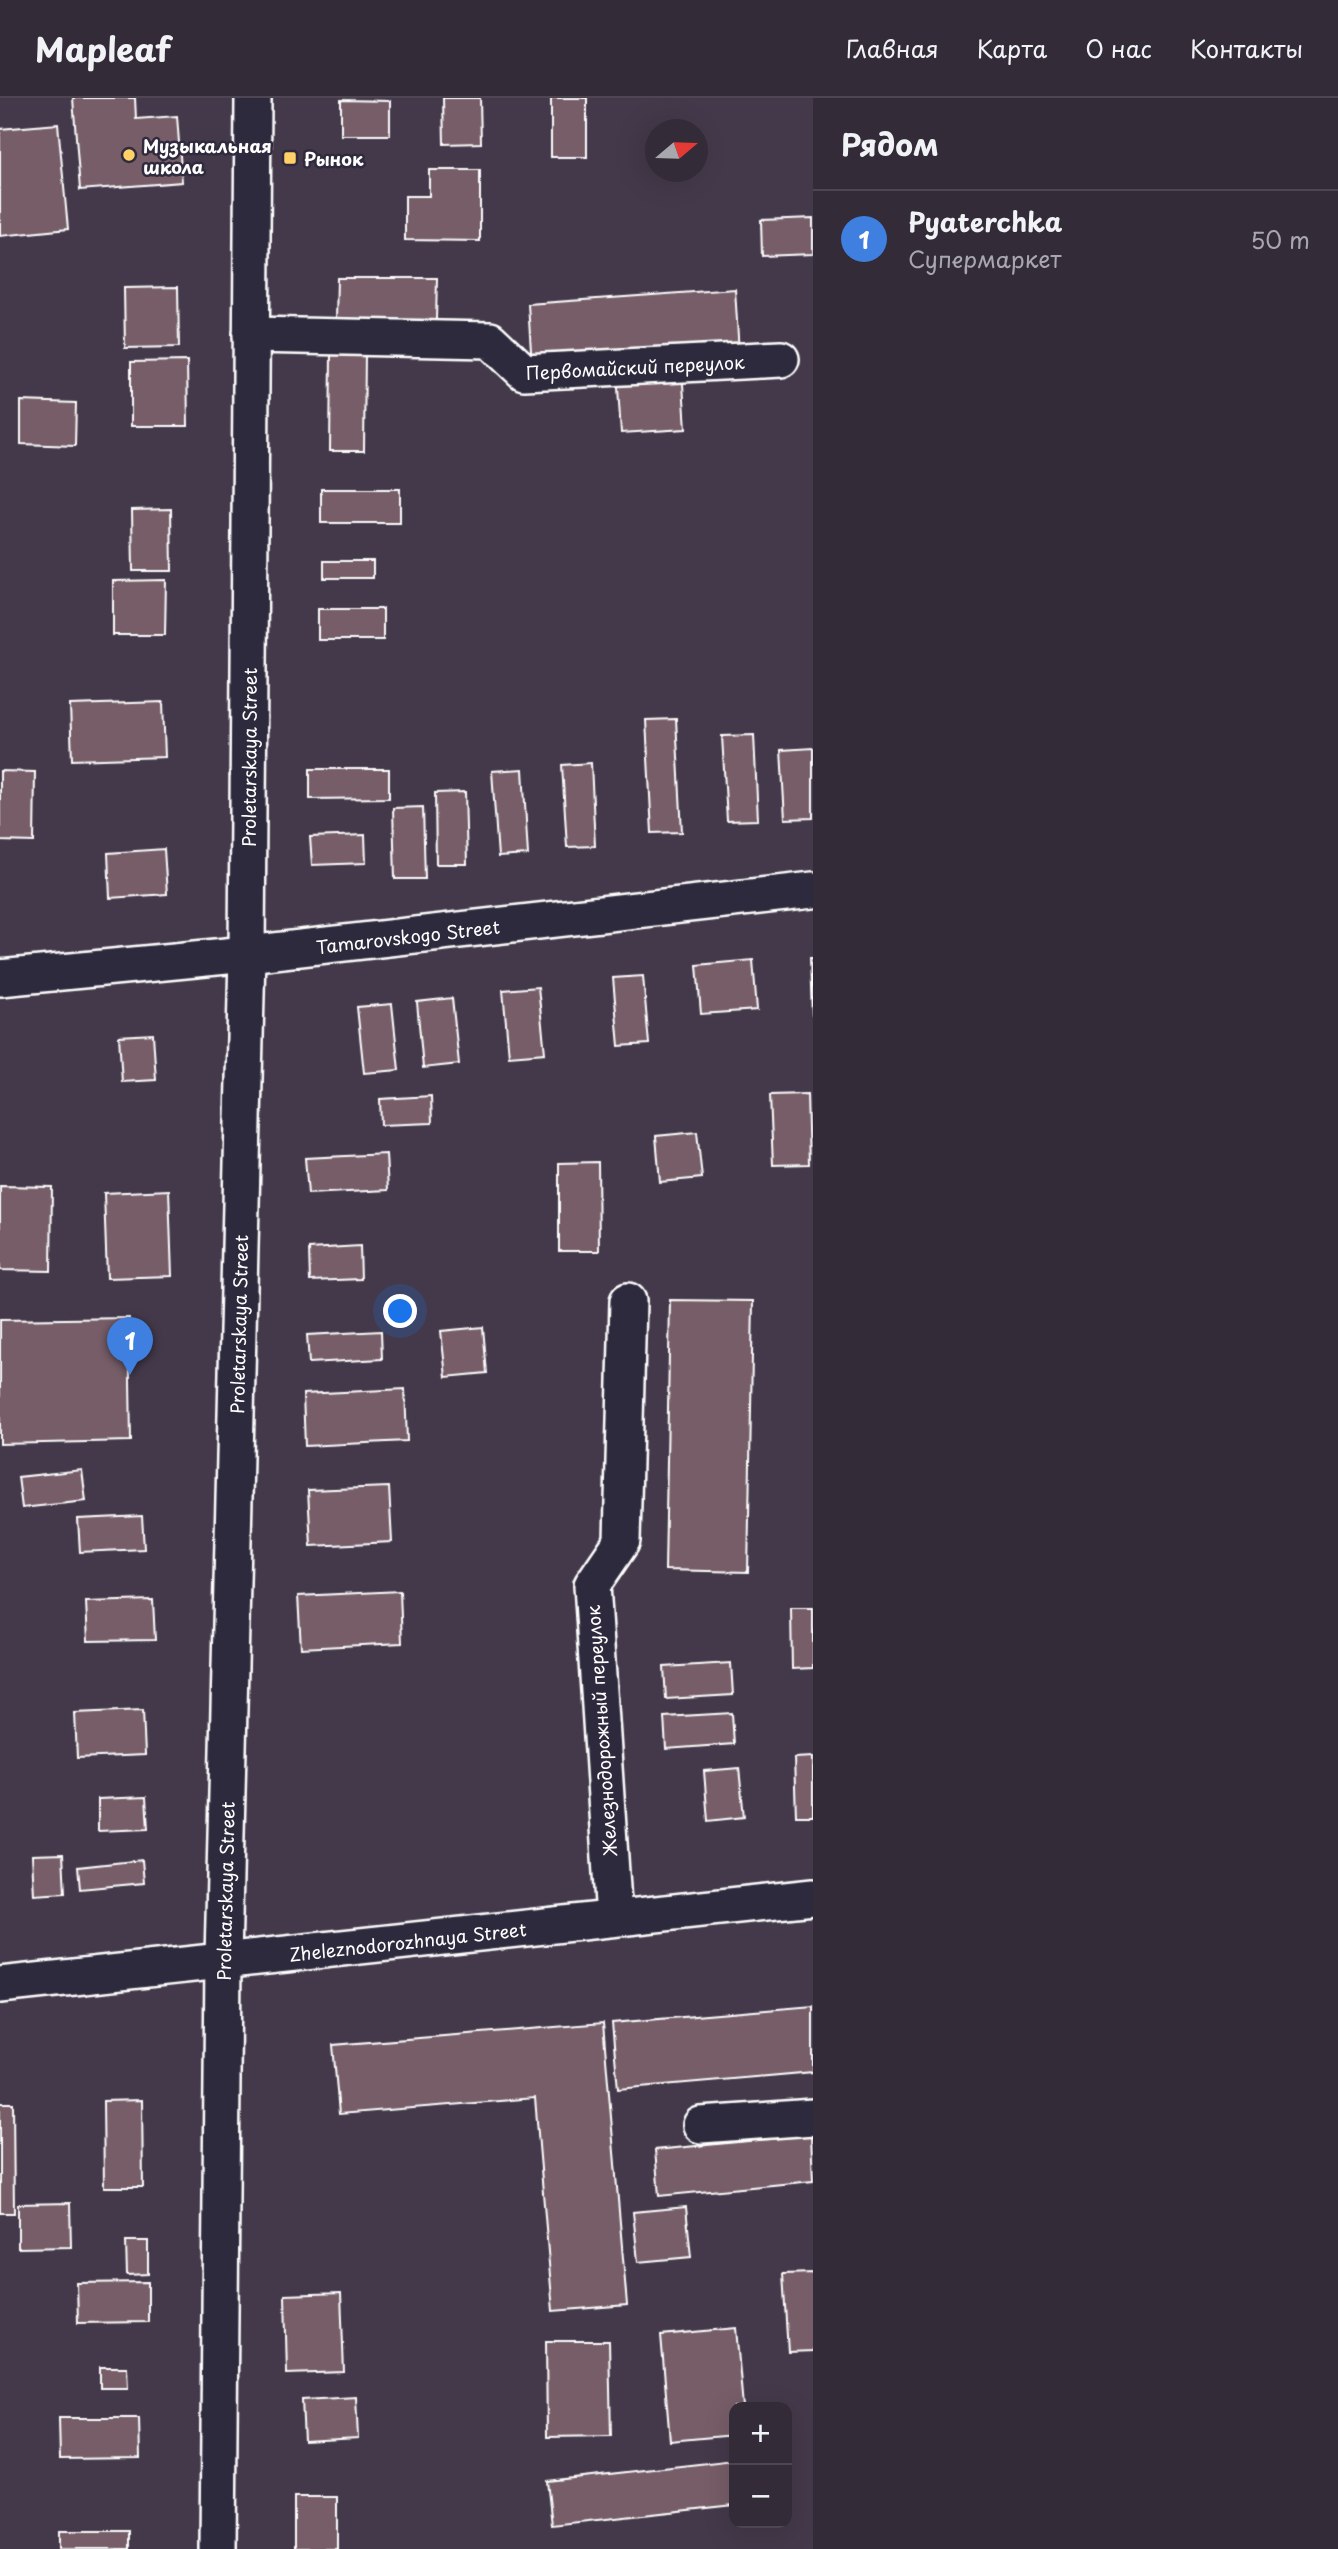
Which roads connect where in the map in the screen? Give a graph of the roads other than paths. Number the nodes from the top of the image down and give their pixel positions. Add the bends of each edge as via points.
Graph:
1 (253, 98) edge
2 (251, 335) junction
3 (781, 359) dead end
4 (813, 890) edge
5 (247, 954) junction
6 (0, 978) edge
7 (628, 1301) dead end
8 (813, 1897) edge
9 (614, 1918) junction
10 (223, 1960) junction
11 (0, 1985) edge
12 (813, 2117) edge
13 (701, 2125) dead end
14 (218, 2549) edge

1 - 2 street, Proletarskaya Street
2 - 3 street, Первомайский переулок via 490,340 524,372
2 - 5 street, Proletarskaya Street
4 - 5 street, Tamarovskogo Street
5 - 6 street, Tamarovskogo Street
5 - 10 street, Proletarskaya Street
7 - 9 street, Железнодорожный переулок via 622,1541 592,1585
8 - 9 street, Zheleznodorozhnaya Street
9 - 10 street, Zheleznodorozhnaya Street
10 - 11 street, Zheleznodorozhnaya Street
10 - 14 street, Proletarskaya Street
12 - 13 street

